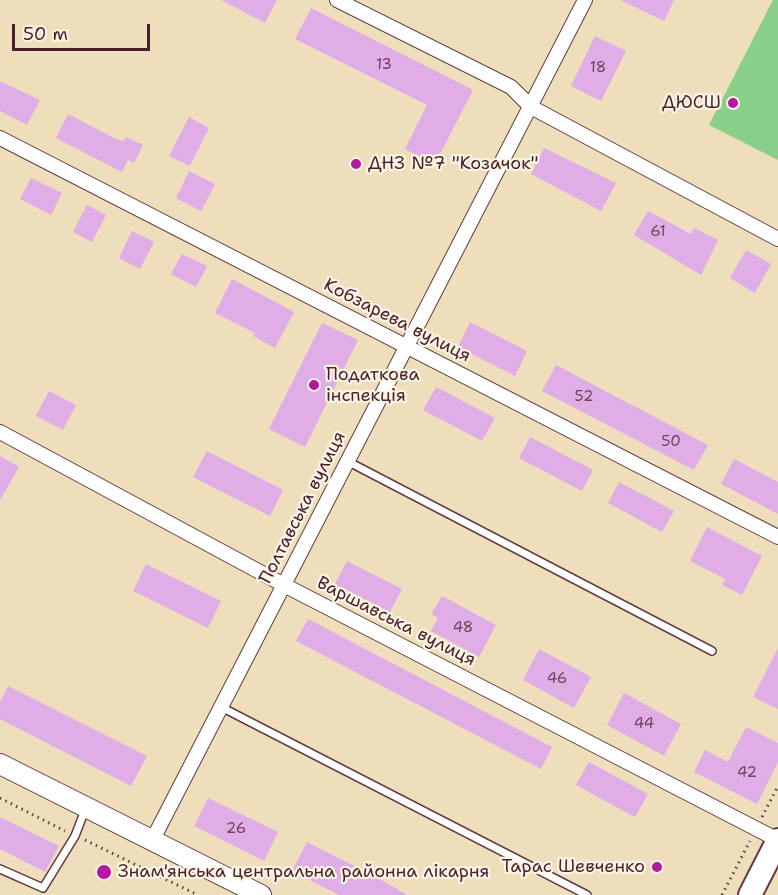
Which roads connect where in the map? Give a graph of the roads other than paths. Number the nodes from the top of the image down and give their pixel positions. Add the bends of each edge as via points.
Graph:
1 (338, 0) edge
2 (585, 0) edge
3 (531, 107) junction
4 (0, 138) edge
5 (778, 239) edge
6 (406, 346) junction
7 (0, 432) edge
8 (347, 461) junction
9 (778, 537) edge
10 (284, 585) junction
11 (712, 651) dead end
12 (223, 708) junction
13 (0, 764) edge
14 (86, 807) junction
15 (778, 840) edge
16 (152, 841) junction
17 (0, 869) edge
18 (261, 895) edge
19 (587, 895) edge
20 (750, 895) edge

1 - 3 street via 511,87
2 - 3 street, Полтавська вулиця
3 - 5 street
3 - 6 street, Полтавська вулиця
4 - 6 street, Кобзарева вулиця
6 - 8 street, Полтавська вулиця
6 - 9 street, Кобзарева вулиця
7 - 10 street, Варшавська вулиця
8 - 10 street, Полтавська вулиця
8 - 11 lane
10 - 12 street, Полтавська вулиця
10 - 15 street, Варшавська вулиця
12 - 16 street, Полтавська вулиця
12 - 19 lane
13 - 14 street
14 - 16 street
14 - 17 lane via 75,836 42,888
15 - 20 main road
16 - 18 street

